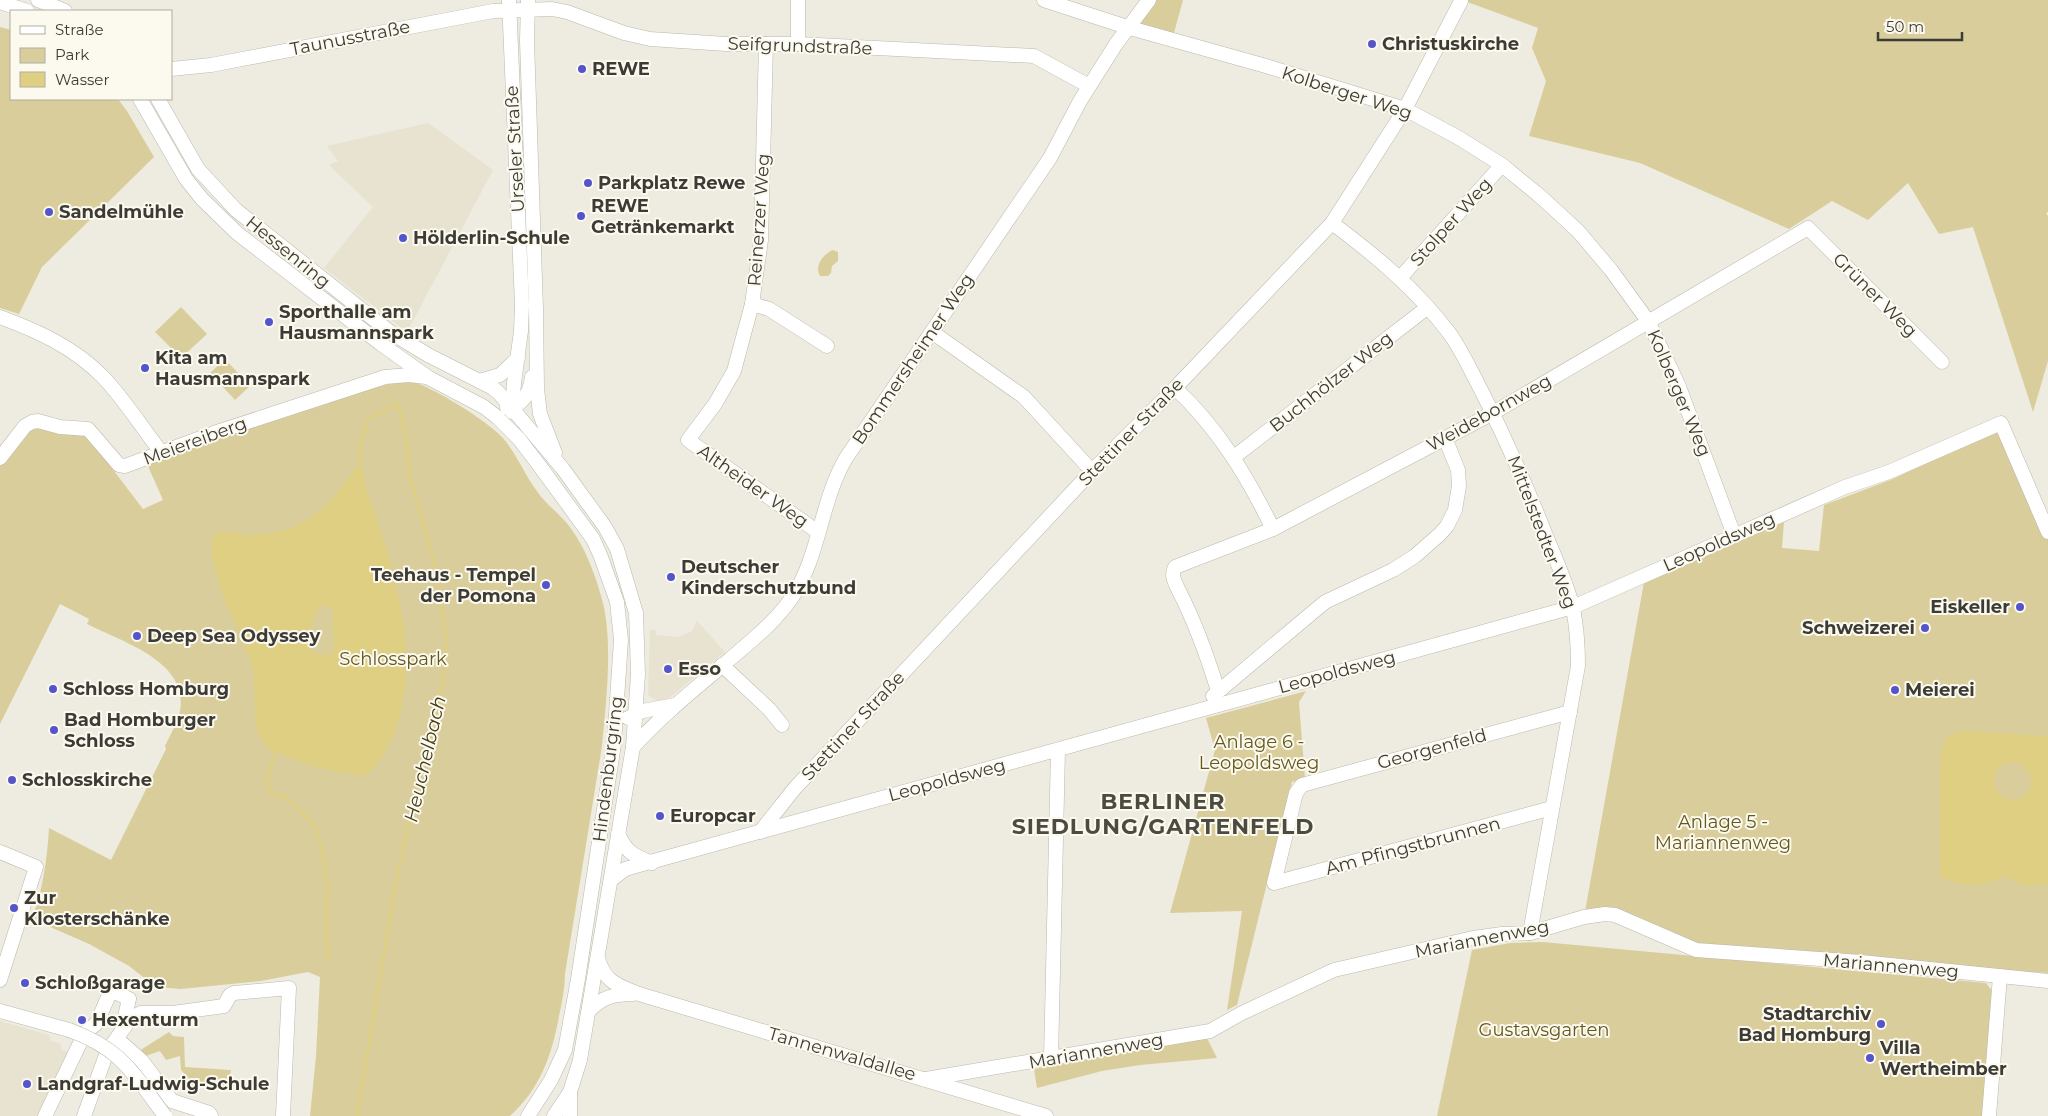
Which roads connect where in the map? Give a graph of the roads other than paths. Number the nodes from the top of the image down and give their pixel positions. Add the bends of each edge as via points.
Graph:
1 (38, 0) edge
2 (798, 0) edge
3 (1044, 0) edge
4 (1149, 0) edge
5 (1461, 1) edge
6 (0, 2) edge
7 (509, 5) edge
8 (528, 5) edge
9 (24, 10) edge
10 (63, 10) edge
11 (1130, 28) junction
12 (766, 44) junction
13 (798, 44) junction
14 (192, 68) junction
15 (172, 69) edge
16 (172, 79) edge
17 (1089, 86) junction
18 (141, 100) edge
19 (159, 100) edge
20 (1405, 109) junction
21 (1502, 165) junction
22 (1332, 223) junction
23 (1808, 228) joint
24 (1400, 278) junction
25 (752, 304) junction
26 (1428, 307) junction
27 (0, 317) edge
28 (1648, 321) junction
29 (932, 332) junction
30 (536, 342) junction
31 (381, 344) junction
32 (827, 346) dead end
33 (518, 358) junction
34 (1942, 362) dead end
35 (385, 377) junction
36 (429, 378) junction
37 (479, 381) junction
38 (1175, 388) junction
39 (484, 407) junction
40 (512, 408) junction
41 (1493, 414) junction
42 (1445, 438) junction
43 (519, 440) junction
44 (688, 440) joint
45 (160, 452) junction
46 (1, 456) edge
47 (1234, 456) junction
48 (563, 469) junction
49 (1092, 471) junction
50 (1273, 529) junction
51 (818, 532) junction
52 (2048, 532) edge
53 (1734, 535) junction
54 (1573, 607) junction
55 (722, 666) junction
56 (638, 685) junction
57 (618, 690) junction
58 (1218, 691) junction
59 (675, 705) junction
60 (1203, 708) junction
61 (651, 709) junction
62 (1570, 712) junction
63 (635, 715) junction
64 (665, 716) junction
65 (782, 725) dead end
66 (615, 736) junction
67 (633, 747) junction
68 (1058, 750) junction
69 (1552, 808) junction
70 (760, 832) junction
71 (618, 834) junction
72 (0, 852) edge
73 (652, 862) junction
74 (610, 880) junction
75 (1274, 884) joint
76 (1530, 933) junction
77 (598, 958) junction
78 (2000, 976) junction
79 (0, 980) edge
80 (2048, 981) edge
81 (639, 994) junction
82 (0, 1010) edge
83 (590, 1010) junction
84 (131, 1018) junction
85 (82, 1038) junction
86 (117, 1039) junction
87 (107, 1052) junction
88 (1051, 1059) junction
89 (926, 1079) junction
90 (570, 1092) junction
91 (532, 1115) edge
92 (45, 1116) edge
93 (84, 1116) edge
94 (165, 1116) edge
95 (211, 1116) edge
96 (283, 1116) edge
97 (554, 1116) edge
98 (570, 1116) edge
99 (1046, 1116) edge
100 (1989, 1116) edge

1 - 10 street
2 - 13 street
3 - 11 street, Kolberger Weg
4 - 11 street, Bommersheimer Weg
5 - 20 street, Stettiner Straße
6 - 9 street
7 - 8 street, Seifgrundstraße
7 - 14 street, Taunusstraße via 493,11
7 - 33 street, Urseler Straße via 522,305
8 - 12 street, Seifgrundstraße via 567,12 650,39
8 - 30 street, Urseler Straße
11 - 17 street, Bommersheimer Weg
11 - 20 street, Kolberger Weg
12 - 13 street, Seifgrundstraße
12 - 25 street, Reinerzer Weg via 760,240
13 - 17 street, Seifgrundstraße via 1034,56
14 - 15 street, Taunusstraße
14 - 16 street, Taunusstraße
17 - 29 street, Bommersheimer Weg via 1050,158
18 - 31 street, Hessenring via 186,179 202,198 238,233
19 - 37 street, Hessenring via 198,169 236,210 390,332
20 - 21 street, Kolberger Weg
20 - 22 street, Stettiner Straße
21 - 24 street, Stolper Weg
21 - 28 street, Kolberger Weg via 1578,232
22 - 24 street, Mittelstedter Weg
22 - 38 street, Stettiner Straße
23 - 28 street, Weidebornweg
23 - 34 street, Grüner Weg
24 - 26 street, Mittelstedter Weg
25 - 32 street via 769,309
25 - 44 street, Reinerzer Weg via 734,371
26 - 41 street, Mittelstedter Weg via 1451,335
26 - 47 street, Buchhölzer Weg
27 - 45 street via 39,332 90,365 104,378
28 - 41 street, Weidebornweg
28 - 53 street, Kolberger Weg via 1678,384
29 - 49 street via 1024,397
29 - 51 street, Bommersheimer Weg via 841,466
30 - 40 street, Urseler Straße via 527,396
30 - 48 street, Urseler Straße via 539,409
31 - 35 street via 386,355
31 - 36 street, Hessenring
33 - 37 street via 500,375
33 - 40 street, Urseler Straße
35 - 36 street, Meiereiberg via 409,375
35 - 45 street, Meiereiberg
36 - 39 street, Hessenring
37 - 40 street, Hessenring via 494,388
38 - 47 street via 1209,422
38 - 49 street, Stettiner Straße
39 - 40 street
39 - 43 street, Hessenring
40 - 43 street, Urseler Straße
40 - 48 street, Hessenring
41 - 42 street, Weidebornweg
41 - 54 street, Mittelstedter Weg via 1535,508
42 - 50 street, Weidebornweg
42 - 58 street via 1458,470 1459,486 1455,510 1440,534 1393,570 1325,602
43 - 57 street, Hindenburgring via 593,539 601,557 617,602 621,640
44 - 51 street, Altheider Weg
45 - 46 street, Meiereiberg via 122,466 88,429 35,421 21,431
47 - 50 street
48 - 56 street, Hindenburgring via 617,549 636,613
49 - 70 street, Stettiner Straße via 795,788
50 - 58 street, Weidebornweg via 1174,568 1176,584 1194,619
51 - 55 street, Bommersheimer Weg via 803,580 792,598 768,627
52 - 53 street, Leopoldsweg via 2001,423
53 - 54 street, Leopoldsweg
54 - 60 street, Leopoldsweg
54 - 62 street, Mittelstedter Weg via 1578,666
55 - 59 street, Bommersheimer Weg
55 - 65 street
56 - 61 street via 642,701
56 - 63 street, Hindenburgring
57 - 63 street via 621,700
57 - 66 street, Hindenburgring
58 - 60 street
59 - 61 street
59 - 64 street, Bommersheimer Weg
60 - 68 street, Leopoldsweg
61 - 63 street
62 - 69 street, Mittelstedter Weg
62 - 75 street, Georgenfeld via 1302,785 1297,790
63 - 64 street via 650,720
63 - 66 street via 624,721
63 - 67 street, Hindenburgring
64 - 67 street, Bommersheimer Weg
66 - 91 street, Hindenburgring via 565,1050
67 - 71 street, Hindenburgring
68 - 70 street, Leopoldsweg
68 - 88 street
69 - 75 street, Am Pfingstbrunnen
69 - 76 street, Mittelstedter Weg
70 - 73 street, Leopoldsweg
71 - 73 street via 632,855
71 - 74 street, Hindenburgring
72 - 79 street via 36,867
73 - 74 street, Leopoldsweg via 625,869
74 - 77 street, Hindenburgring
76 - 78 street, Mariannenweg via 1605,914 1615,915 1696,950
76 - 88 street, Mariannenweg via 1473,938 1334,970 1210,1031
77 - 81 street, Tannenwaldallee via 603,972 613,984
77 - 83 street, Hindenburgring
78 - 80 street, Mariannenweg
78 - 100 street
81 - 83 street, Tannenwaldallee via 605,998
81 - 89 street, Tannenwaldallee
82 - 94 street, bridge via 88,1037 115,1053
83 - 90 street, Hindenburgring
84 - 85 street via 126,1012 129,999 111,990 97,1022
84 - 86 street
84 - 96 street via 141,1013 173,1013 224,1006 234,993 289,988
85 - 87 street
85 - 92 street
86 - 87 street
86 - 95 street via 142,1060 172,1102
87 - 93 street
88 - 89 street, Mariannenweg
89 - 99 street, Tannenwaldallee
90 - 97 street, Hindenburgring
90 - 98 street

